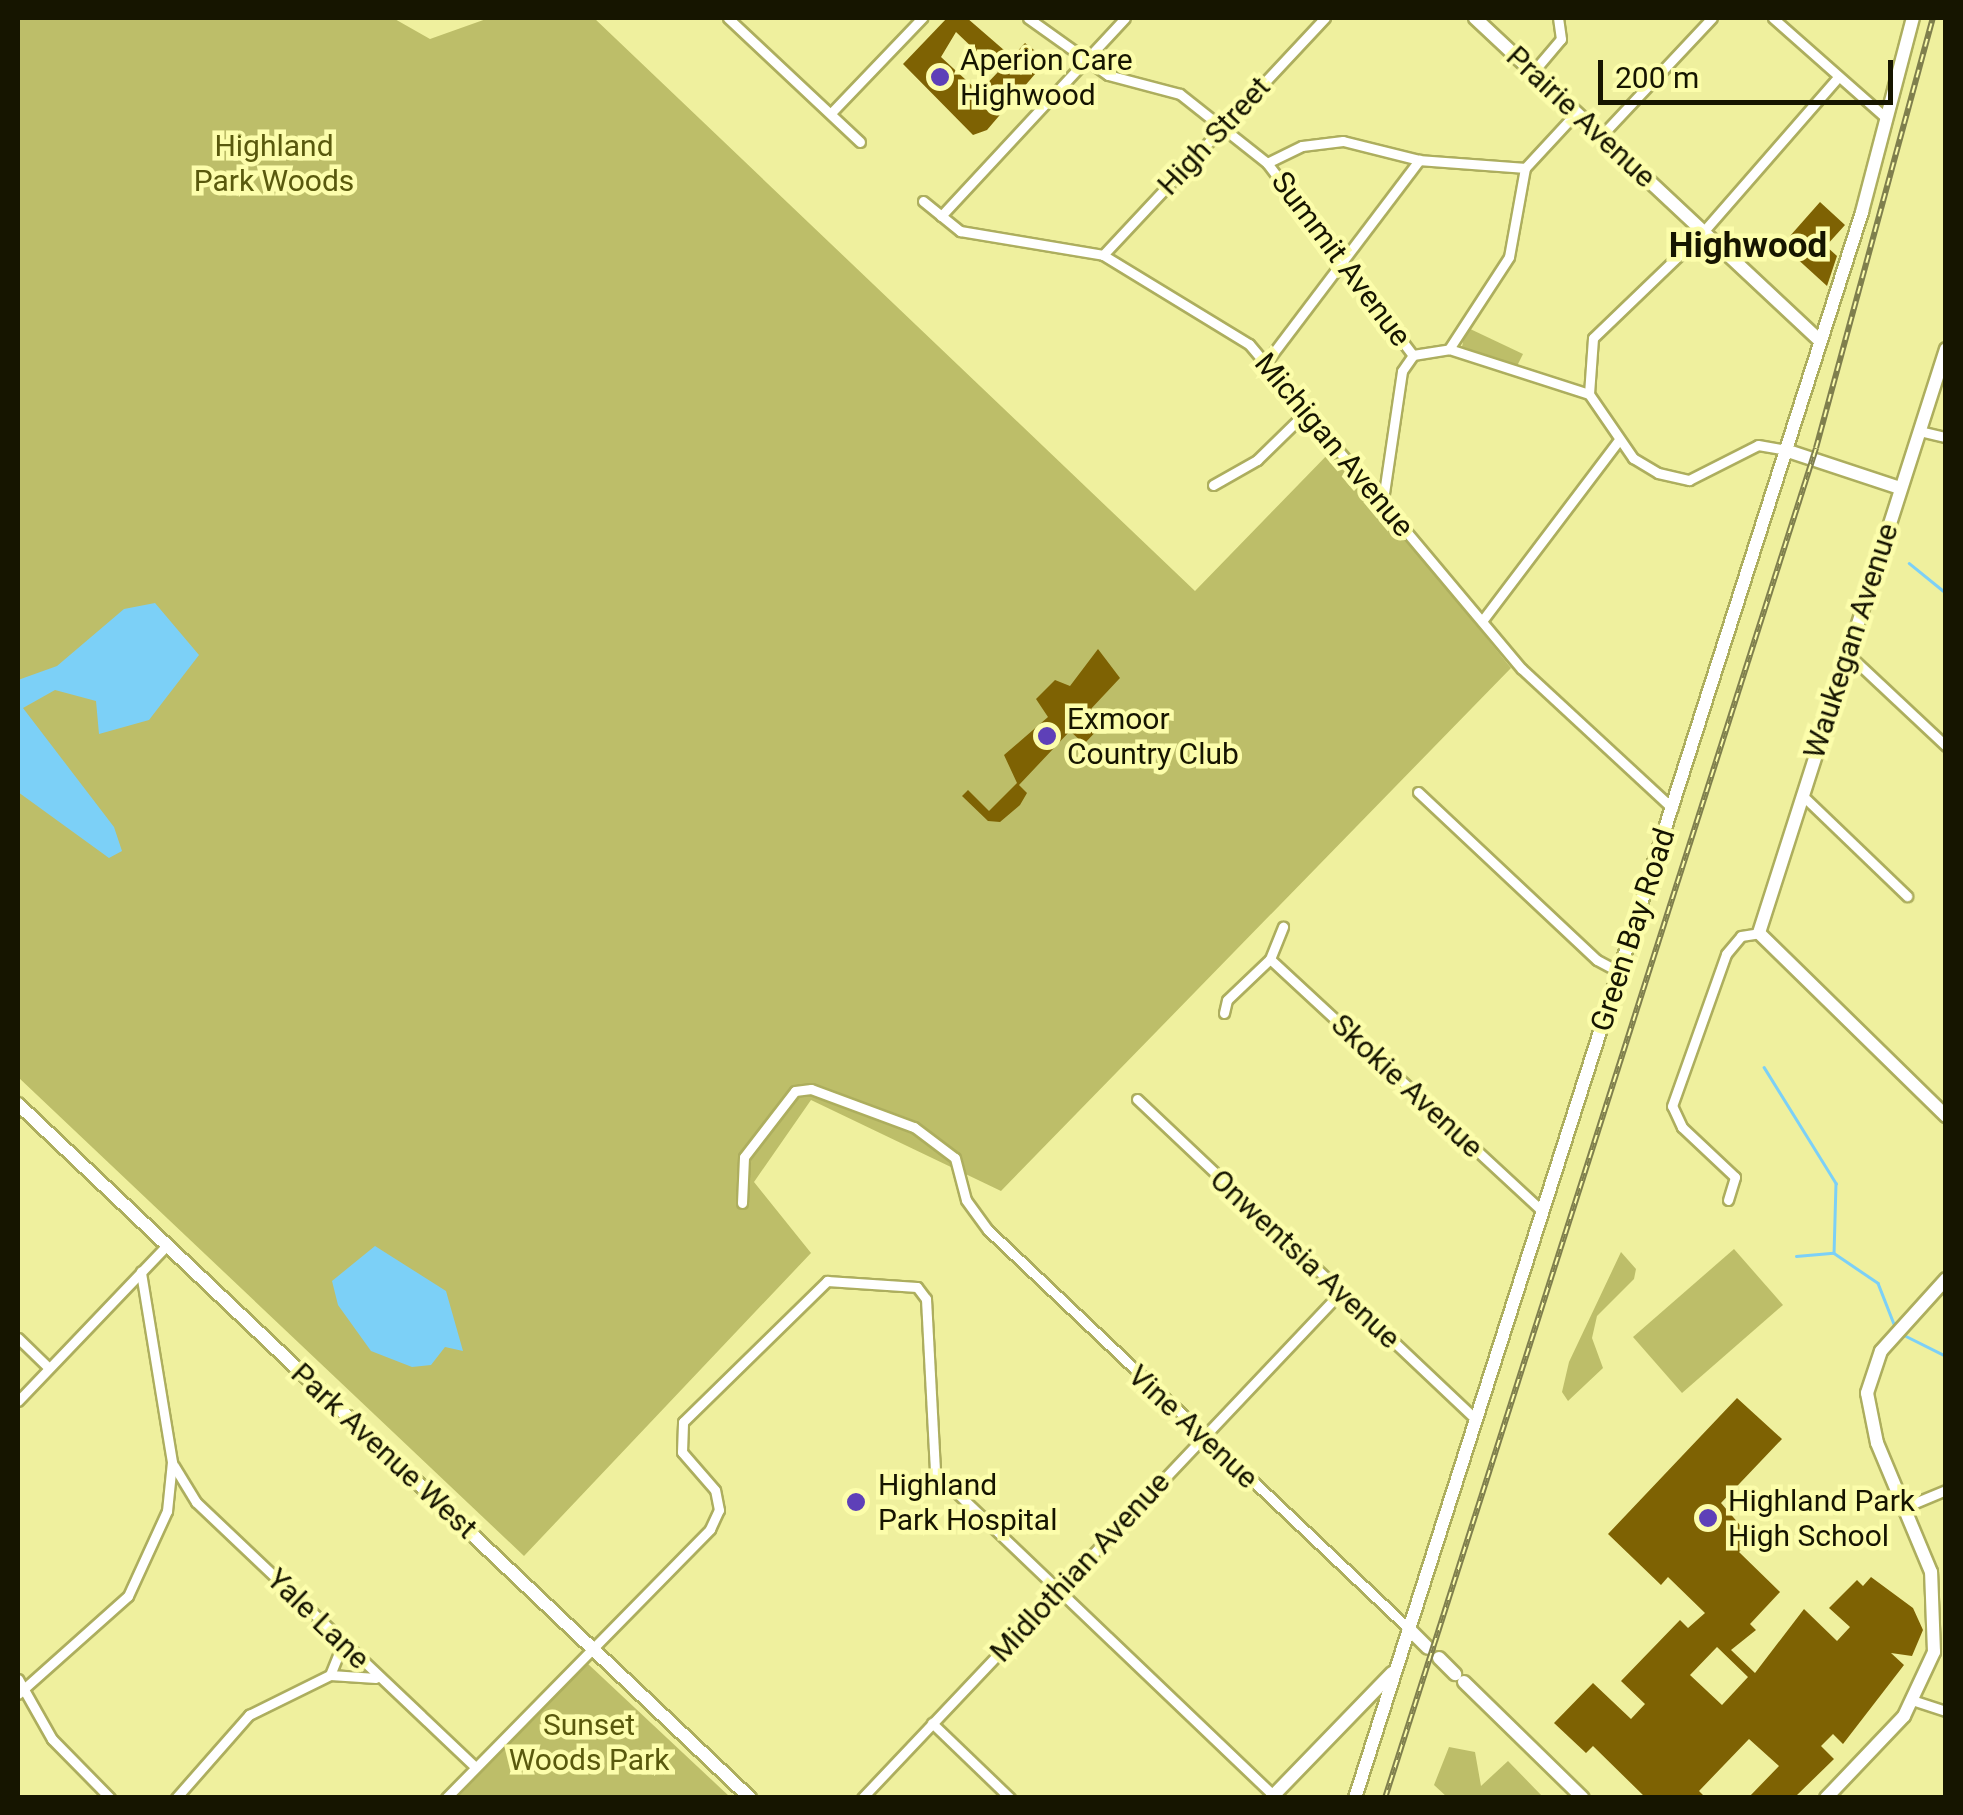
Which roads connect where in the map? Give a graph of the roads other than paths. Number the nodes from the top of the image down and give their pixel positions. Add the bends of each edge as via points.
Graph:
1 (728, 18) edge
2 (922, 18) edge
3 (1028, 18) edge
4 (1125, 18) edge
5 (1326, 18) edge
6 (1475, 18) edge
7 (1558, 18) edge
8 (1712, 18) edge
9 (1773, 18) edge
10 (1913, 18) edge
11 (1084, 61) junction
12 (1533, 72) junction
13 (1838, 77) junction
14 (1576, 113) junction
15 (831, 114) junction
16 (1887, 119) junction
17 (1220, 128) junction
18 (1601, 136) junction
19 (860, 142) dead end
20 (1419, 160) junction
21 (1267, 163) junction
22 (1525, 168) junction
23 (923, 201) dead end
24 (941, 216) junction
25 (1704, 232) junction
26 (1103, 255) junction
27 (1340, 264) junction
28 (1819, 340) junction
29 (1449, 348) junction
30 (1946, 349) edge
31 (1413, 355) junction
32 (1268, 360) junction
33 (1588, 394) junction
34 (1309, 409) junction
35 (1917, 437) junction
36 (1946, 438) edge
37 (1618, 441) junction
38 (1785, 450) junction
39 (1881, 484) junction
40 (1213, 485) dead end
41 (1900, 488) junction
42 (1383, 500) junction
43 (1482, 621) junction
44 (1848, 654) junction
45 (1946, 746) edge
46 (1418, 792) dead end
47 (1802, 795) junction
48 (1672, 808) junction
49 (1906, 896) dead end
50 (1283, 927) dead end
51 (1759, 933) junction
52 (1270, 959) junction
53 (1620, 972) junction
54 (1224, 1013) dead end
55 (1137, 1099) dead end
56 (18, 1104) edge
57 (1946, 1116) edge
58 (1728, 1200) dead end
59 (742, 1202) dead end
60 (1543, 1212) junction
61 (166, 1245) junction
62 (141, 1272) junction
63 (1946, 1279) edge
64 (1340, 1293) junction
65 (18, 1338) edge
66 (49, 1368) junction
67 (18, 1401) edge
68 (1474, 1418) junction
69 (1203, 1437) junction
70 (172, 1462) junction
71 (1946, 1490) edge
72 (1905, 1507) junction
73 (1058, 1591) junction
74 (1408, 1628) junction
75 (333, 1632) junction
76 (591, 1647) junction
77 (1428, 1648) dead end
78 (1439, 1658) dead end
79 (1394, 1671) junction
80 (330, 1674) junction
81 (18, 1679) edge
82 (383, 1681) junction
83 (19, 1692) edge
84 (1915, 1701) junction
85 (1946, 1711) edge
86 (932, 1723) junction
87 (475, 1767) junction
88 (1272, 1796) edge
89 (110, 1798) edge
90 (176, 1798) edge
91 (446, 1798) edge
92 (750, 1798) edge
93 (862, 1798) edge
94 (1010, 1798) edge
95 (1355, 1798) edge
96 (1582, 1798) edge
97 (1826, 1798) edge

1 - 15 street
2 - 15 street
3 - 11 street, Summit Avenue
4 - 11 street
5 - 17 street, High Street
6 - 12 street, Prairie Avenue
7 - 12 street via 1561,39
8 - 18 street
9 - 13 street
10 - 16 street, Green Bay Road
11 - 17 street, Summit Avenue via 1180,94
11 - 24 street
12 - 14 street, Prairie Avenue
13 - 16 street
13 - 25 street
14 - 18 street, Prairie Avenue
14 - 22 street
15 - 19 street
16 - 28 street, Green Bay Road
17 - 21 street, Summit Avenue
17 - 26 street, High Street
18 - 25 street, Prairie Avenue
20 - 21 street via 1343,141 1302,146
20 - 22 street
20 - 27 street
21 - 27 street, Summit Avenue
22 - 29 street via 1509,257
23 - 24 street, Michigan Avenue
24 - 26 street, Michigan Avenue via 960,231
25 - 28 street, Prairie Avenue
25 - 33 street via 1594,338
26 - 32 street, Michigan Avenue via 1207,313
27 - 31 street, Summit Avenue
27 - 32 street
28 - 38 street, Green Bay Road
29 - 31 street
29 - 33 street
30 - 35 street, Waukegan Avenue
31 - 42 street via 1399,381
32 - 34 street, Michigan Avenue
33 - 37 street
34 - 40 street via 1257,460
34 - 42 street, Michigan Avenue
35 - 36 street
35 - 39 street
35 - 41 street, Waukegan Avenue
37 - 38 street via 1638,463 1689,480 1758,445
37 - 43 street
38 - 39 street
38 - 48 street, Green Bay Road
39 - 41 street
41 - 44 street, Waukegan Avenue
42 - 43 street, Michigan Avenue
43 - 48 street, Michigan Avenue
44 - 45 street
44 - 47 street, Waukegan Avenue
46 - 53 street via 1597,960
47 - 49 street
47 - 51 street, Waukegan Avenue
48 - 53 street, Green Bay Road
50 - 52 street
51 - 57 street
51 - 58 street via 1740,936 1726,954 1672,1106 1682,1127 1735,1177
52 - 54 street via 1227,1000
52 - 60 street, Skokie Avenue
53 - 60 street, Green Bay Road
55 - 64 street, Onwentsia Avenue
56 - 61 street, Park Avenue West
59 - 69 street, Vine Avenue via 744,1157 795,1090 826,1093 914,1127 955,1158 966,1200 988,1230
60 - 68 street, Green Bay Road
61 - 62 street
61 - 76 street, Park Avenue West
62 - 66 street
62 - 70 street
63 - 72 street via 1874,1364 1868,1408
64 - 68 street, Onwentsia Avenue
64 - 69 street, Midlothian Avenue
65 - 66 street
66 - 67 street
68 - 74 street, Green Bay Road
69 - 73 street, Midlothian Avenue
69 - 74 street, Vine Avenue
70 - 75 street, Yale Lane via 196,1502
70 - 83 street via 167,1511 128,1596
71 - 72 street
72 - 84 street via 1932,1572 1938,1622
73 - 76 street via 935,1472 926,1298 907,1282 827,1280 683,1422 682,1452 715,1490 714,1524
73 - 86 street, Midlothian Avenue
73 - 88 street
74 - 77 street, Vine Avenue
74 - 79 street, Green Bay Road
75 - 80 street via 340,1647
75 - 82 street, Yale Lane
76 - 87 street
76 - 92 street, Park Avenue West
78 - 96 street
79 - 88 street, Green Bay Road
79 - 95 street
80 - 82 street
80 - 90 street via 249,1715
81 - 83 street
82 - 87 street, Yale Lane
83 - 89 street via 52,1739
84 - 85 street
84 - 97 street
86 - 93 street, Midlothian Avenue
86 - 94 street
87 - 91 street

